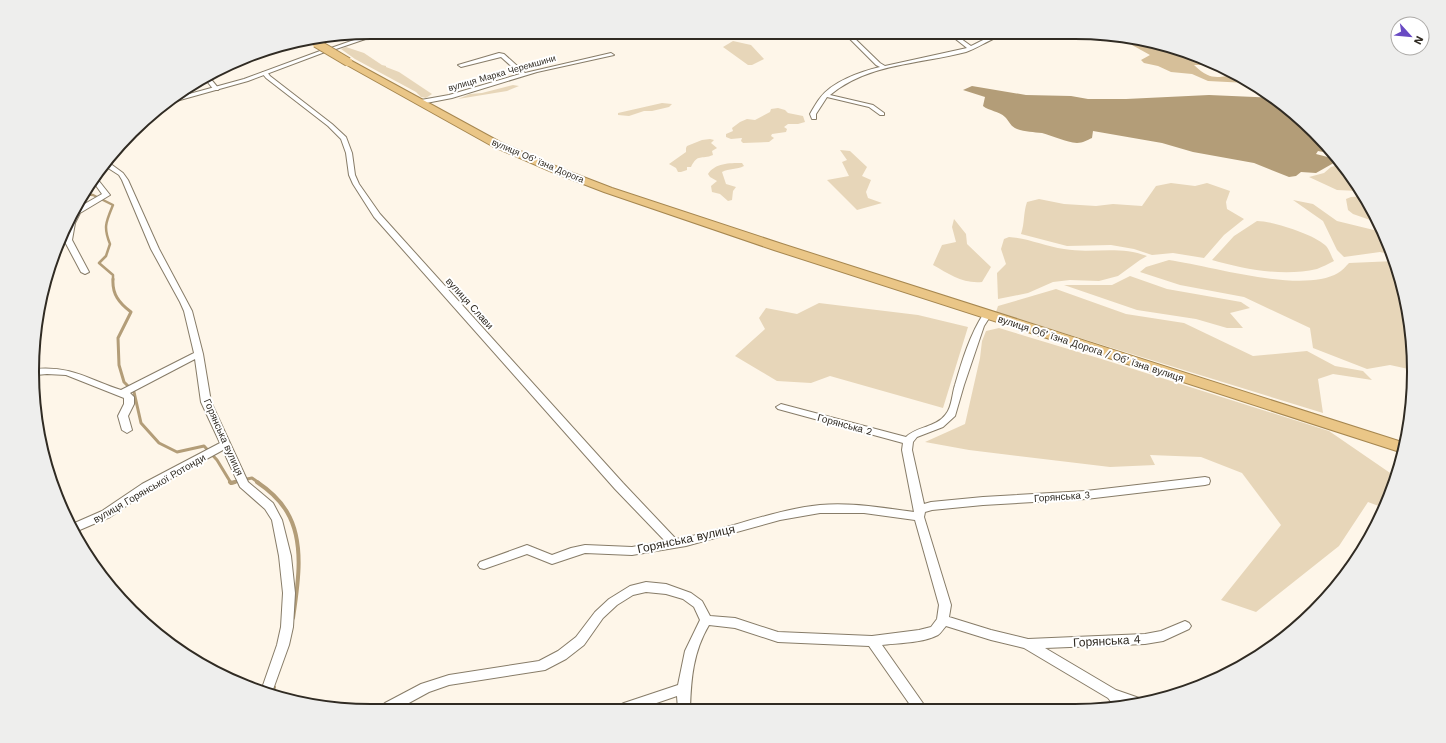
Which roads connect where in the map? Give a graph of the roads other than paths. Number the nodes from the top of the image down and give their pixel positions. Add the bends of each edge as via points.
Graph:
1 (852, 39) edge
2 (958, 39) edge
3 (990, 39) edge
4 (360, 40) edge
5 (315, 44) edge
6 (334, 48) dead end
7 (970, 48) junction
8 (322, 52) dead end
9 (611, 55) dead end
10 (461, 65) dead end
11 (884, 68) junction
12 (265, 73) junction
13 (523, 74) junction
14 (210, 81) edge
15 (216, 89) junction
16 (825, 95) junction
17 (183, 98) edge
18 (421, 102) junction
19 (882, 114) dead end
20 (814, 118) dead end
21 (110, 166) edge
22 (98, 183) edge
23 (84, 205) edge
24 (87, 206) junction
25 (82, 209) edge
26 (70, 232) edge
27 (778, 247) joint
28 (85, 272) dead end
29 (987, 315) junction
30 (199, 354) junction
31 (39, 372) edge
32 (124, 392) junction
33 (782, 407) dead end
34 (127, 430) dead end
35 (908, 441) junction
36 (226, 445) junction
37 (1399, 446) edge
38 (1205, 481) dead end
39 (919, 514) junction
40 (77, 527) edge
41 (674, 544) junction
42 (484, 565) dead end
43 (706, 620) junction
44 (943, 620) junction
45 (1184, 626) dead end
46 (872, 641) junction
47 (1028, 644) junction
48 (268, 687) edge
49 (683, 689) junction
50 (1112, 694) junction
51 (1128, 700) edge
52 (1118, 701) edge
53 (396, 704) edge
54 (638, 704) edge
55 (684, 704) edge
56 (917, 704) edge

1 - 11 street
2 - 7 street
3 - 7 street
4 - 6 street
5 - 18 highway, вулиця Обʼїзна Дорога, bridge
7 - 11 street
8 - 12 street
9 - 13 street, вулиця Марка Черемшини
10 - 13 street via 502,55
11 - 16 street via 847,81
12 - 15 street
12 - 41 street, вулиця Слави via 344,138 352,175 362,195 377,215 608,474
13 - 18 street, вулиця Марка Черемшини via 450,97
14 - 15 street
15 - 17 street
16 - 19 street via 871,106
16 - 20 street via 816,106
18 - 27 highway, вулиця Обʼїзна Дорога via 496,144 556,170
21 - 30 street, Горянська вулиця via 121,174 128,186 155,249 184,302
22 - 24 street via 106,195
23 - 24 street
24 - 25 street
26 - 28 street via 68,240
27 - 29 highway, вулиця Обʼїзна Дорога / Обʼїзна вулиця
29 - 35 street via 980,326 950,416 940,425 914,435
29 - 37 highway, вулиця Обʼїзна Дорога / Обʼїзна вулиця
30 - 32 street
30 - 36 street, Горянська вулиця via 206,402
31 - 32 street via 66,372 114,391
32 - 34 street via 129,397 129,404 123,416
33 - 35 street, Горянська 2
35 - 39 street via 907,450
36 - 40 street, вулиця Горянської Ротонди via 146,487 106,514
36 - 48 street, Горянська вулиця via 244,484 274,512 285,556 287,627
38 - 39 street, Горянська 3 via 1086,495 983,500 931,506
39 - 41 street, Горянська вулиця via 846,508 820,509 780,516
39 - 44 street via 945,605
41 - 42 street, Горянська вулиця via 632,551 575,550 552,560 527,549
43 - 46 street via 735,623 778,637
43 - 49 street via 691,647
43 - 53 street via 698,604 687,596 666,589 646,587 630,591 599,615 580,641 542,666 449,680 425,688
44 - 46 street via 935,631
44 - 47 street
45 - 47 street, Горянська 4 via 1163,636 1145,639
46 - 56 street
47 - 50 street
49 - 54 street
49 - 55 street
50 - 51 street
50 - 52 street

